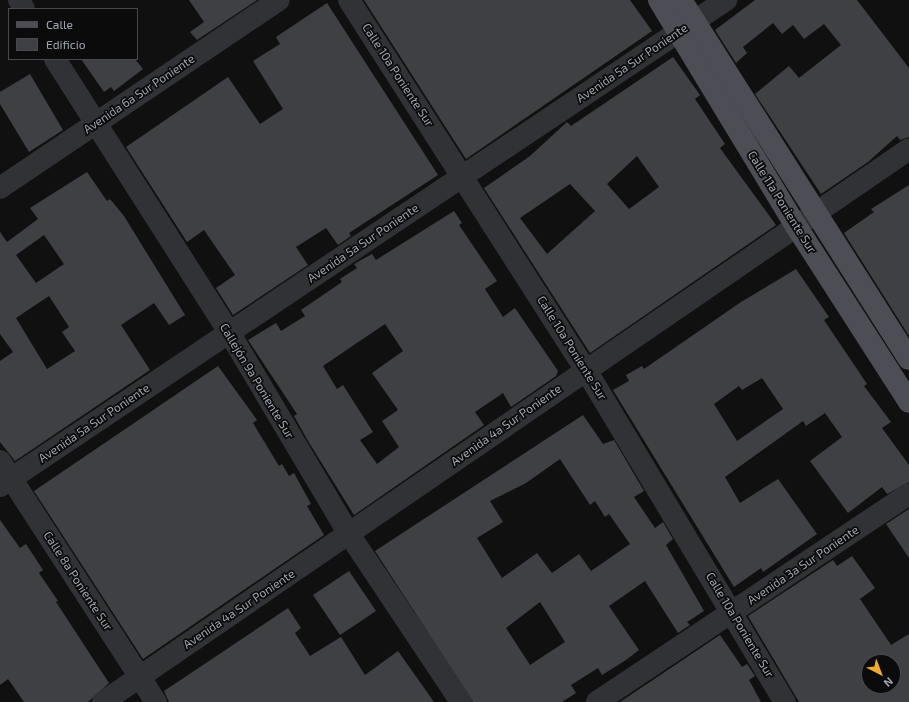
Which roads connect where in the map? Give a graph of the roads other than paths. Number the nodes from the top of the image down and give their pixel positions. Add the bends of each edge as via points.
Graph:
1 (279, 0) edge
2 (349, 0) edge
3 (659, 0) edge
4 (681, 0) edge
5 (726, 0) edge
6 (686, 26) junction
7 (56, 60) edge
8 (95, 124) junction
9 (909, 149) edge
10 (463, 176) junction
11 (0, 188) edge
12 (814, 214) junction
13 (796, 226) junction
14 (229, 332) junction
15 (909, 359) edge
16 (586, 370) junction
17 (909, 402) edge
18 (4, 475) edge
19 (909, 494) edge
20 (348, 534) junction
21 (732, 612) junction
22 (140, 676) junction
23 (103, 702) edge
24 (156, 702) edge
25 (461, 702) edge
26 (597, 702) edge
27 (785, 702) edge

1 - 8 street, Avenida 6a Sur Poniente
2 - 10 street, Calle 10a Poniente Sur
3 - 6 main road, Calle 11a Poniente Sur
4 - 6 main road, Calle 11a Poniente Sur
5 - 6 street, Avenida 5a Sur Poniente
6 - 10 street, Avenida 5a Sur Poniente
6 - 12 main road, Calle 11a Poniente Sur
6 - 13 main road, Calle 11a Poniente Sur
7 - 8 street, Callejón 9a Poniente Sur
8 - 11 street, Avenida 6a Sur Poniente
8 - 14 street, Callejón 9a Poniente Sur
9 - 12 street, Avenida 4a Sur Poniente
10 - 14 street, Avenida 5a Sur Poniente
10 - 16 street, Calle 10a Poniente Sur
12 - 13 street, Avenida 4a Sur Poniente
12 - 15 main road, Calle 11a Poniente Sur
13 - 16 street, Avenida 4a Sur Poniente
13 - 17 main road, Calle 11a Poniente Sur
14 - 18 street, Avenida 5a Sur Poniente
14 - 20 street, Callejón 9a Poniente Sur
16 - 20 street, Avenida 4a Sur Poniente
16 - 21 street, Calle 10a Poniente Sur
18 - 22 street, Calle 8a Poniente Sur
19 - 21 street, Avenida 3a Sur Poniente
20 - 22 street, Avenida 4a Sur Poniente
20 - 25 street, Callejón 9a Poniente Sur
21 - 26 street, Avenida 3a Sur Poniente
21 - 27 street, Calle 10a Poniente Sur
22 - 23 street, Avenida 4a Sur Poniente
22 - 24 street, Calle 8a Poniente Sur

